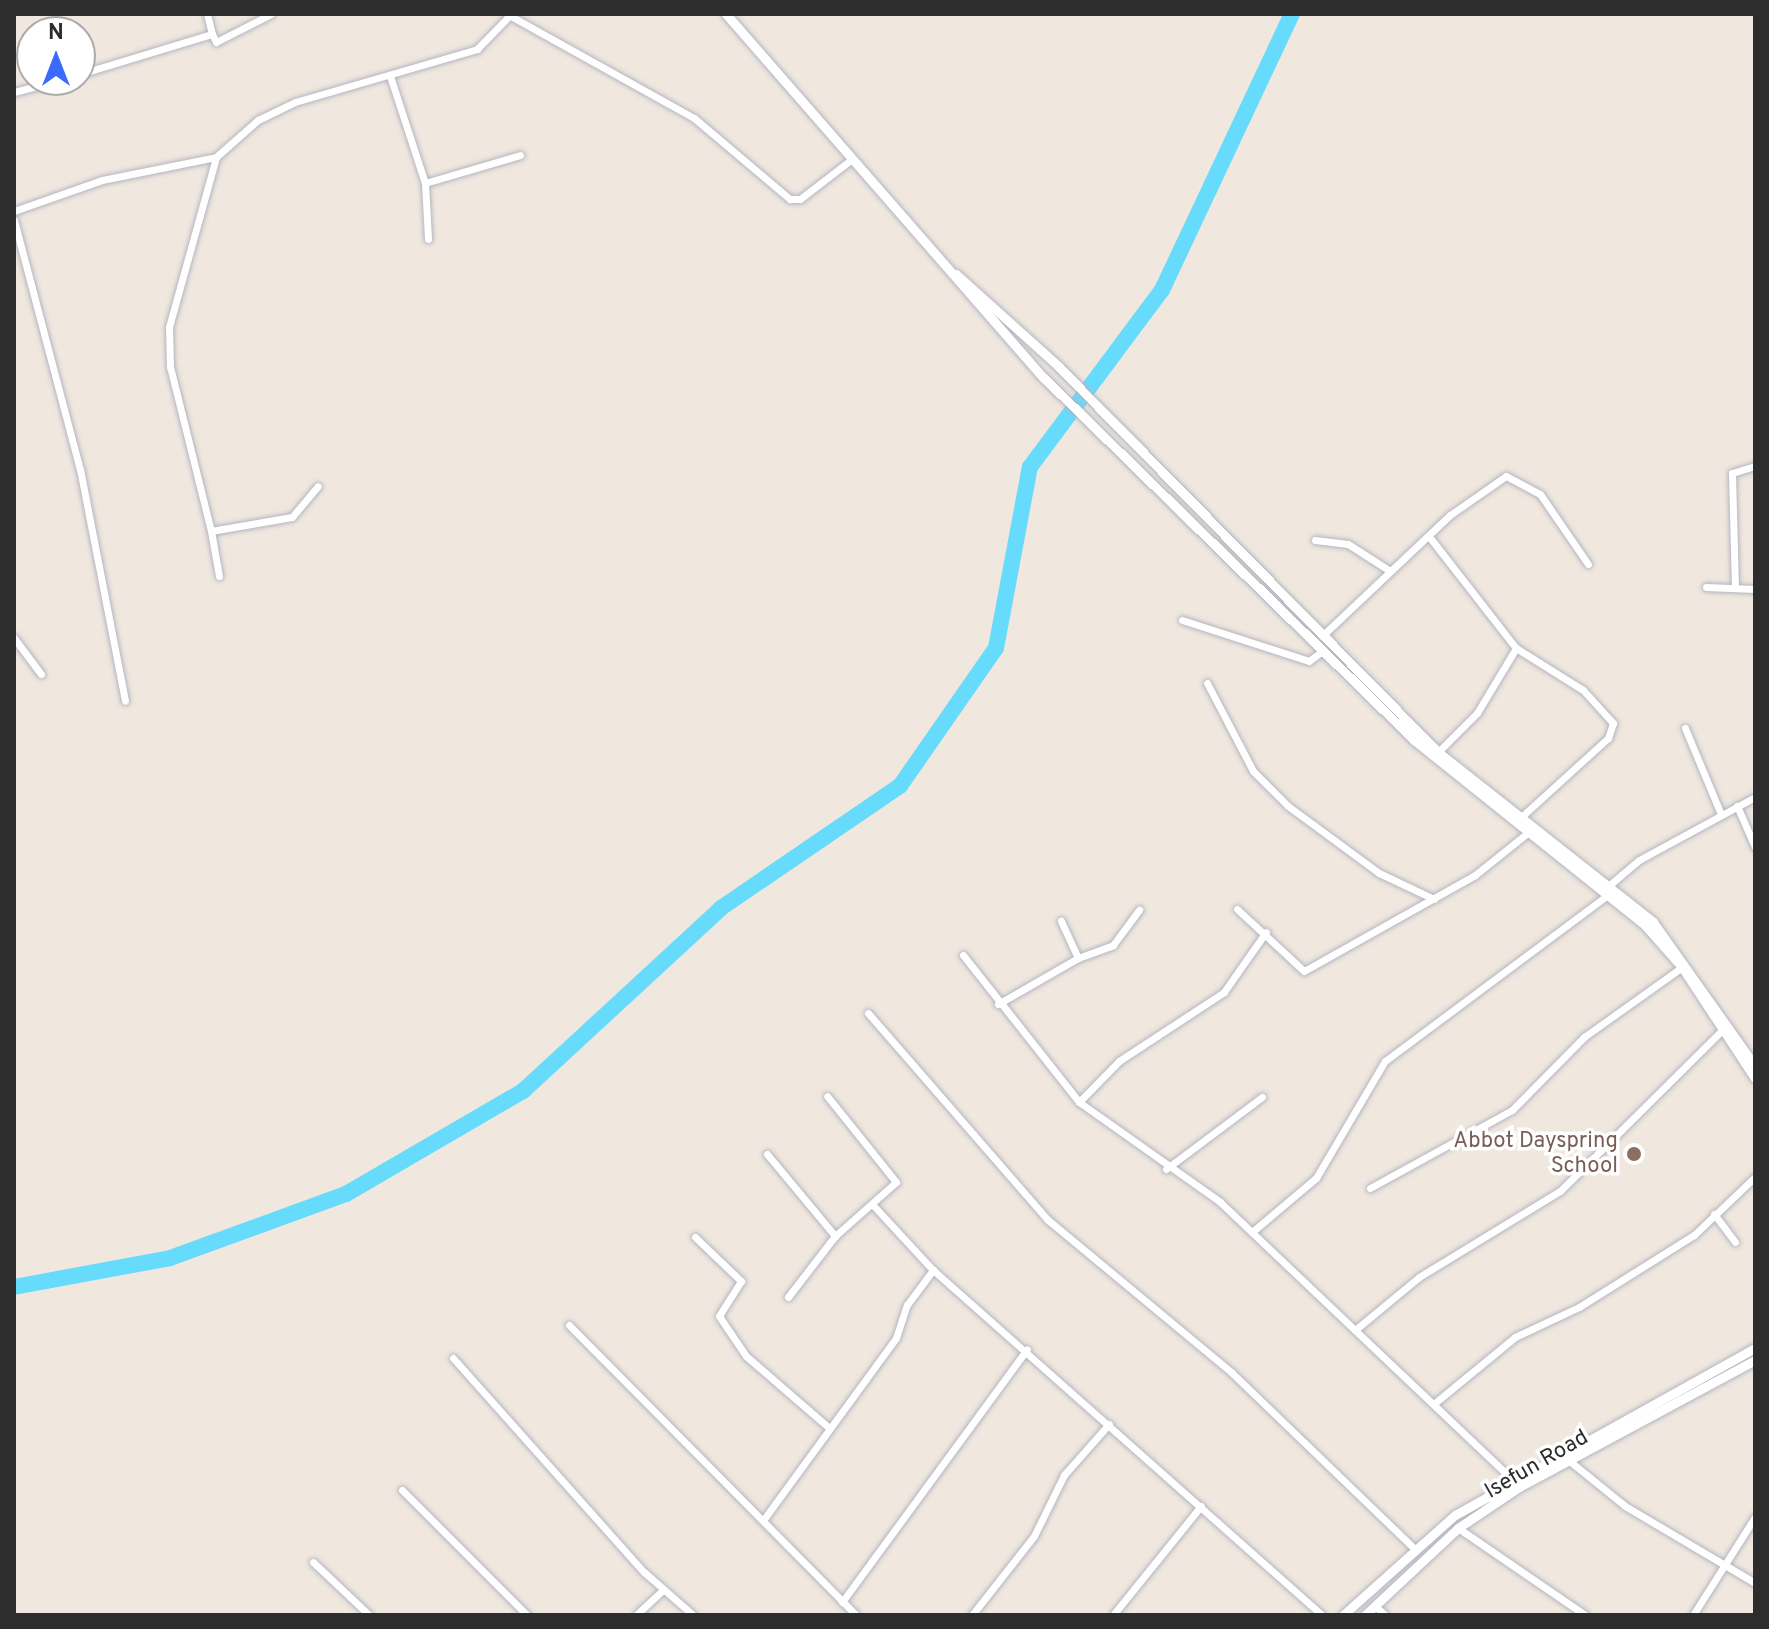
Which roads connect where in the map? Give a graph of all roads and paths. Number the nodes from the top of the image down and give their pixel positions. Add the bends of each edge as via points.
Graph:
1 (207, 14) edge
2 (271, 14) edge
3 (509, 14) edge
4 (728, 15) edge
5 (212, 34) junction
6 (96, 69) edge
7 (390, 76) junction
8 (520, 155) dead end
9 (216, 157) junction
10 (852, 159) junction
11 (425, 183) junction
12 (14, 211) edge
13 (14, 220) edge
14 (428, 239) dead end
15 (947, 268) junction
16 (1755, 466) edge
17 (318, 486) dead end
18 (211, 531) junction
19 (1431, 539) junction
20 (1315, 540) dead end
21 (1588, 564) dead end
22 (1390, 571) junction
23 (219, 576) dead end
24 (1706, 587) dead end
25 (1735, 588) junction
26 (1755, 589) edge
27 (1182, 620) dead end
28 (1322, 636) junction
29 (14, 638) edge
30 (1516, 648) junction
31 (1321, 652) junction
32 (41, 674) dead end
33 (1207, 683) dead end
34 (125, 701) dead end
35 (1685, 728) dead end
36 (1438, 752) junction
37 (1755, 797) edge
38 (1737, 806) junction
39 (1720, 812) junction
40 (1519, 819) junction
41 (1525, 835) junction
42 (1755, 847) edge
43 (1605, 892) junction
44 (1434, 899) junction
45 (1237, 909) dead end
46 (1139, 910) dead end
47 (1061, 921) dead end
48 (1266, 932) junction
49 (963, 955) dead end
50 (1078, 958) junction
51 (1682, 967) junction
52 (998, 1004) junction
53 (868, 1013) dead end
54 (1723, 1029) junction
55 (1755, 1066) edge
56 (1755, 1078) edge
57 (827, 1096) dead end
58 (1262, 1097) dead end
59 (1079, 1102) junction
60 (767, 1154) dead end
61 (1166, 1169) junction
62 (1755, 1177) edge
63 (1370, 1188) dead end
64 (872, 1204) junction
65 (1714, 1214) junction
66 (1252, 1232) junction
67 (835, 1236) junction
68 (695, 1237) dead end
69 (1735, 1242) dead end
70 (933, 1270) junction
71 (788, 1297) dead end
72 (569, 1325) dead end
73 (1355, 1330) junction
74 (1755, 1348) edge
75 (1027, 1349) junction
76 (453, 1358) dead end
77 (1755, 1360) edge
78 (1436, 1402) junction
79 (1109, 1424) junction
80 (828, 1427) junction
81 (1567, 1459) junction
82 (1516, 1482) junction
83 (402, 1490) dead end
84 (1201, 1506) junction
85 (1755, 1517) edge
86 (764, 1519) junction
87 (1458, 1528) junction
88 (1414, 1548) junction
89 (313, 1562) dead end
90 (1724, 1565) junction
91 (1755, 1583) edge
92 (663, 1590) junction
93 (842, 1602) junction
94 (1375, 1606) junction
95 (369, 1615) edge
96 (527, 1615) edge
97 (636, 1615) edge
98 (693, 1615) edge
99 (856, 1615) edge
100 (972, 1615) edge
101 (1113, 1615) edge
102 (1322, 1615) edge
103 (1343, 1615) edge
104 (1365, 1615) edge
105 (1385, 1615) edge
106 (1585, 1615) edge
107 (1693, 1615) edge

1 - 5 street
2 - 5 street via 216,42
3 - 7 street via 477,49
3 - 10 street via 694,118 790,199 800,199
4 - 10 street
5 - 6 street
7 - 9 street via 295,102 258,120
7 - 11 street
8 - 11 street
9 - 12 street via 102,180
9 - 18 street via 169,327 170,367
10 - 15 street
11 - 14 street
13 - 34 street via 80,469
15 - 28 street via 1058,366
15 - 31 street via 1044,378
16 - 25 street via 1732,473
17 - 18 street via 292,517
18 - 23 street
19 - 21 street via 1450,515 1513,476 1540,494
19 - 22 street
19 - 30 street
20 - 22 street via 1348,544
22 - 28 street
24 - 25 street
25 - 26 street
27 - 31 street via 1309,661
28 - 36 street
29 - 32 street
30 - 36 street via 1477,713
30 - 40 street via 1583,690 1613,723 1608,738
31 - 41 street
33 - 44 street via 1253,771 1288,806 1379,873
35 - 39 street
36 - 40 street
37 - 38 street
38 - 39 street
38 - 42 street
39 - 43 street
40 - 43 street
41 - 43 street
41 - 44 street
43 - 51 street via 1644,924
43 - 55 street via 1663,933
43 - 66 street via 1385,1061 1316,1178
44 - 48 street via 1304,971
45 - 48 street
46 - 50 street via 1113,945
47 - 50 street
48 - 59 street via 1224,992 1119,1061
49 - 52 street
50 - 52 street
51 - 54 street
51 - 63 street via 1584,1037 1512,1110
52 - 59 street
53 - 88 street via 1048,1220 1232,1373
54 - 56 street
54 - 73 street via 1560,1191 1419,1277
57 - 64 street via 896,1182
58 - 61 street
59 - 61 street
60 - 67 street
61 - 66 street
62 - 65 street
64 - 67 street
64 - 70 street
65 - 69 street
65 - 78 street via 1579,1307 1515,1337
66 - 73 street
67 - 71 street
68 - 80 street via 741,1281 719,1316 746,1356
70 - 75 street
70 - 80 street via 907,1305 896,1338
72 - 86 street
73 - 78 street
74 - 82 street, Isefun Road
75 - 79 street
75 - 93 street
76 - 92 street
77 - 81 street, Isefun Road
78 - 82 street
79 - 84 street
79 - 100 street via 1064,1475 1034,1536
80 - 86 street
81 - 82 street, Isefun Road
81 - 90 street via 1625,1506
82 - 87 street, Isefun Road
82 - 88 street, Isefun Road
83 - 96 street
84 - 101 street
84 - 102 street
85 - 90 street
86 - 93 street
87 - 94 street, Isefun Road
87 - 106 street
88 - 103 street, Isefun Road
89 - 95 street
90 - 91 street
90 - 107 street
92 - 97 street
92 - 98 street
93 - 99 street
94 - 104 street, Isefun Road
94 - 105 street

